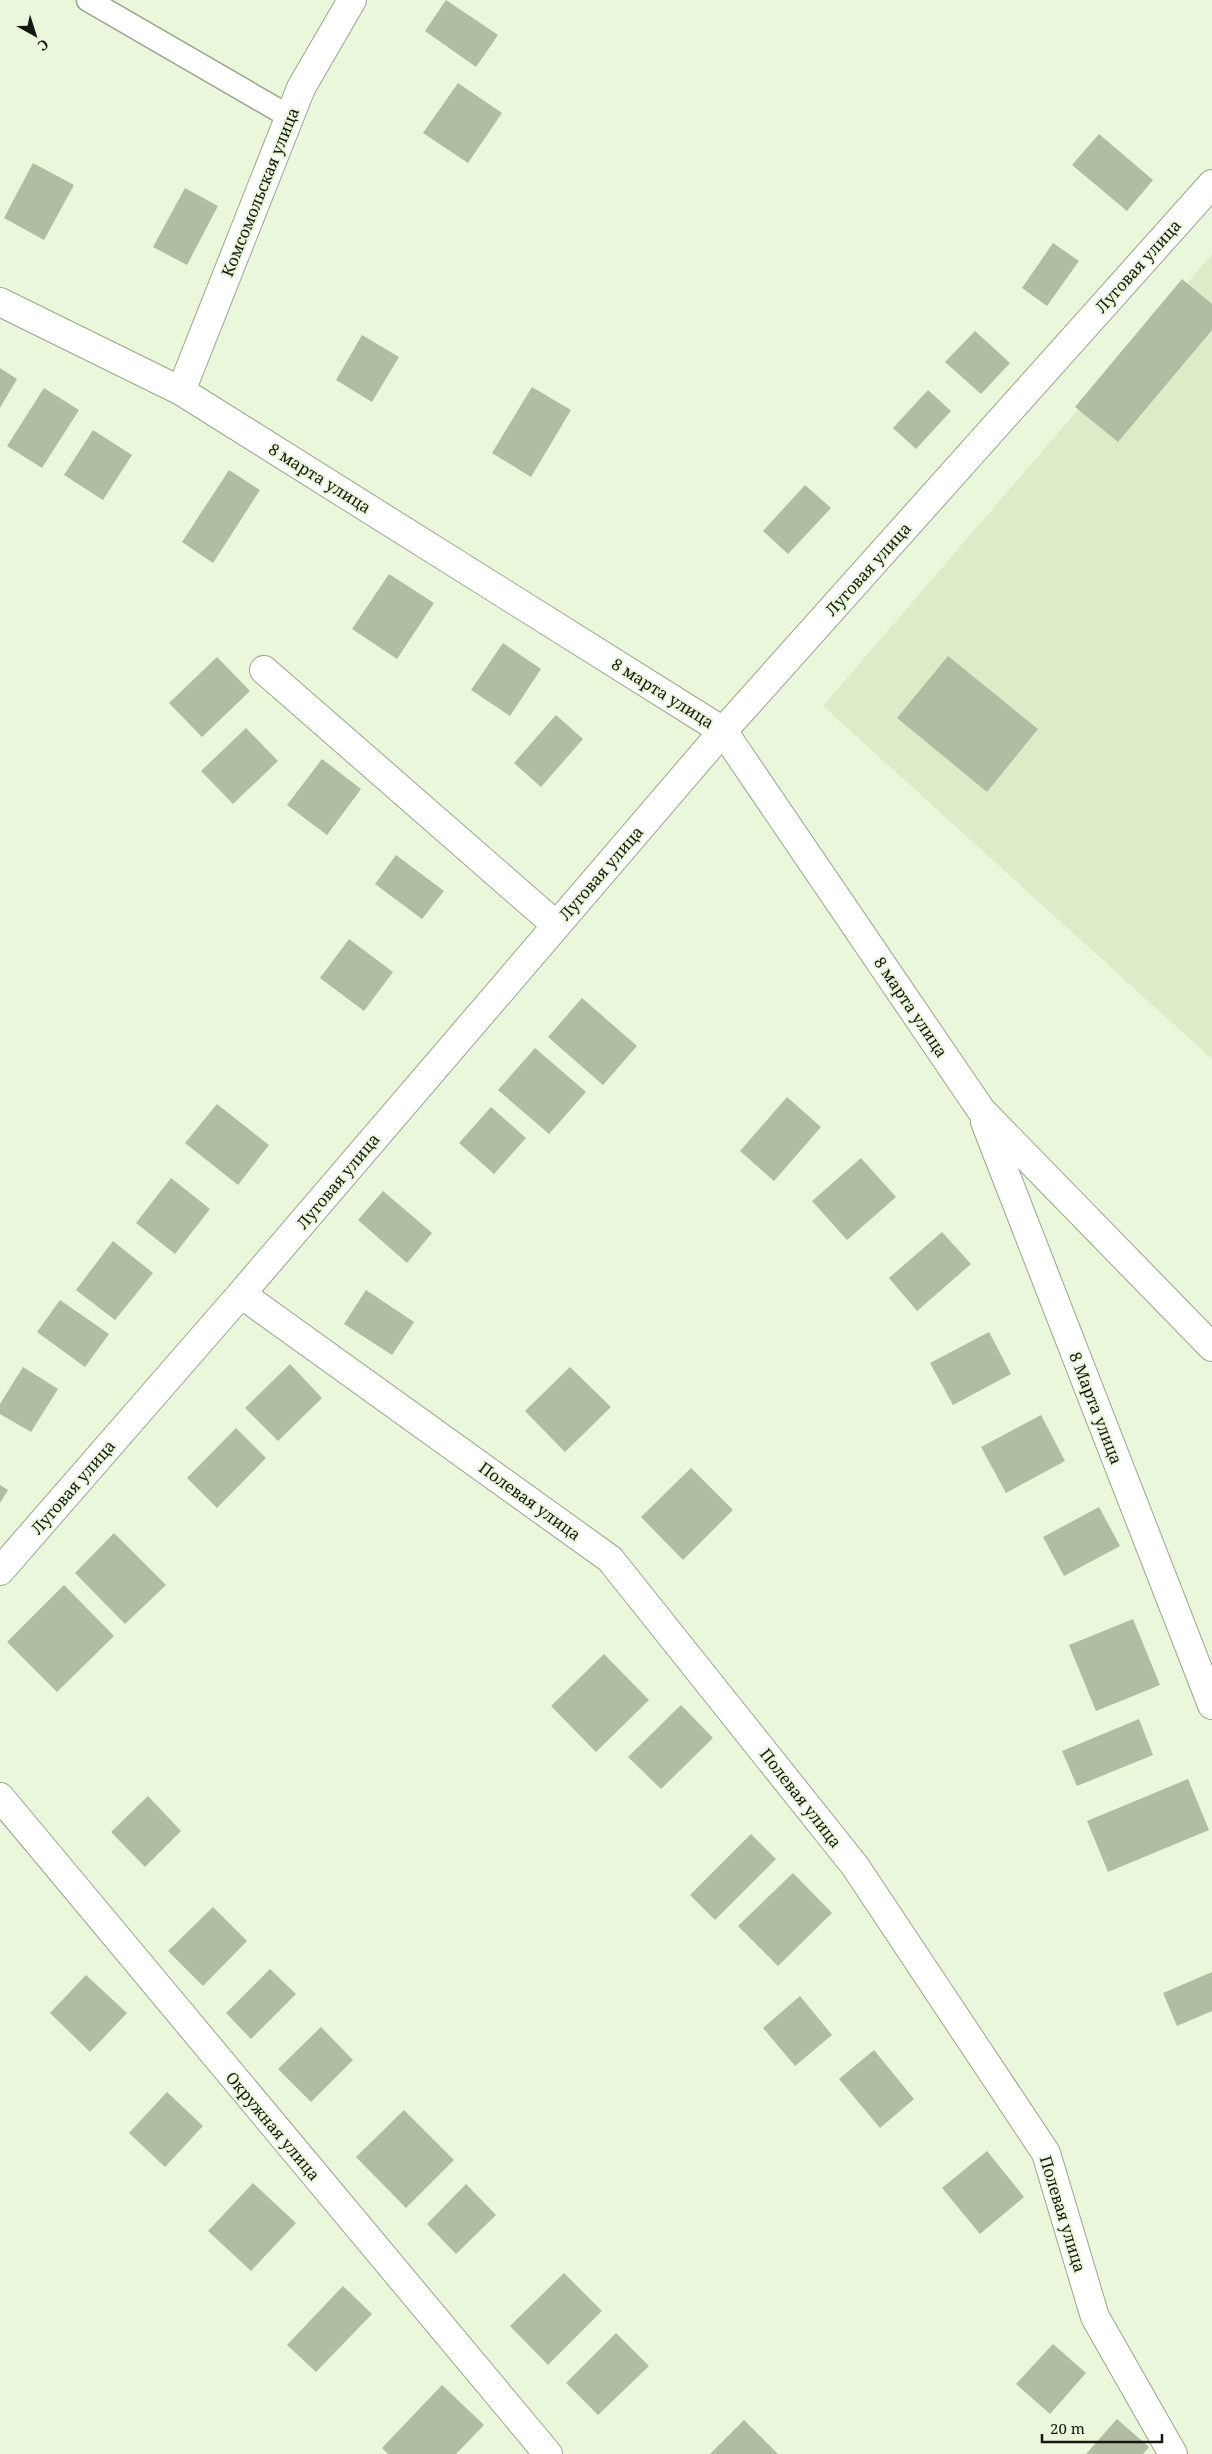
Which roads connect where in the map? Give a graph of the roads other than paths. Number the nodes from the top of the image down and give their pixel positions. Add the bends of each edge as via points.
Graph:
1 (88, 0) edge
2 (352, 0) edge
3 (290, 117) junction
4 (1212, 184) edge
5 (0, 302) edge
6 (181, 391) junction
7 (264, 670) dead end
8 (723, 731) junction
9 (556, 925) junction
10 (981, 1110) junction
11 (241, 1294) junction
12 (1212, 1347) edge
13 (0, 1571) edge
14 (1212, 1705) edge
15 (0, 1797) edge
16 (548, 2454) edge
17 (1173, 2454) edge

1 - 3 lane
2 - 3 street, Комсомольская улица via 301,88
3 - 6 street, Комсомольская улица
4 - 8 street, Луговая улица
5 - 6 street, 8 марта улица
6 - 8 street, 8 марта улица
7 - 9 street
8 - 9 street, Луговая улица
8 - 10 street, 8 марта улица
9 - 11 street, Луговая улица
10 - 12 street, 8 марта улица
10 - 14 street, 8 Марта улица
11 - 13 street, Луговая улица
11 - 17 street, Полевая улица via 610,1559 855,1866 1046,2153 1095,2318
15 - 16 street, Окружная улица

